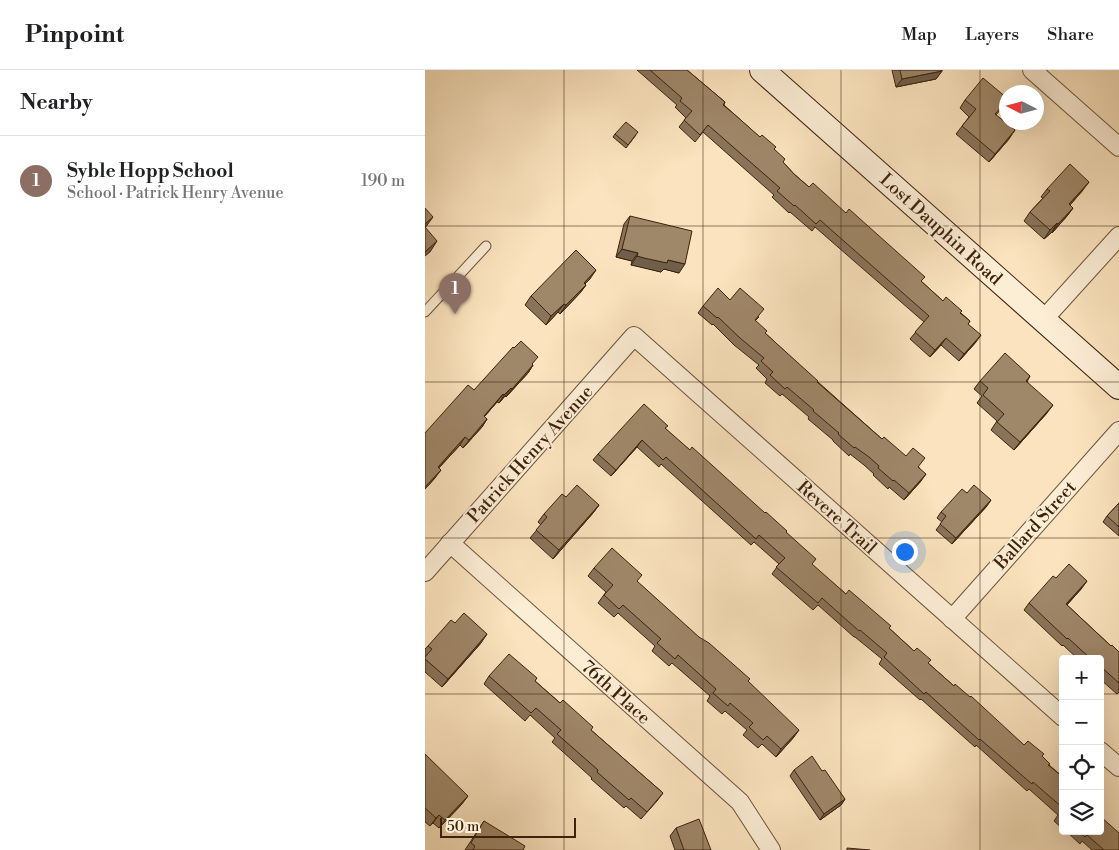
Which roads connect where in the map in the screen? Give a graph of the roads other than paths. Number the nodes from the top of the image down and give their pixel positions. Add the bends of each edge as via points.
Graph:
1 (762, 70) edge
2 (1033, 70) edge
3 (1119, 147) edge
4 (1119, 236) edge
5 (486, 246) dead end
6 (425, 312) edge
7 (1043, 320) junction
8 (634, 336) joint
9 (1119, 388) edge
10 (1119, 431) edge
11 (450, 543) junction
12 (425, 572) edge
13 (952, 619) junction
14 (1059, 714) edge
15 (1104, 755) edge
16 (1119, 768) edge
17 (771, 850) edge

1 - 7 street, Lost Dauphin Road
2 - 3 street
4 - 7 street
5 - 6 lane
7 - 9 street, Lost Dauphin Road
8 - 11 street, Patrick Henry Avenue
8 - 13 street, Revere Trail
10 - 13 street, Ballard Street
11 - 12 street, Patrick Henry Avenue
11 - 17 street, 76th Place via 740,802
13 - 14 street, Revere Trail
15 - 16 street

